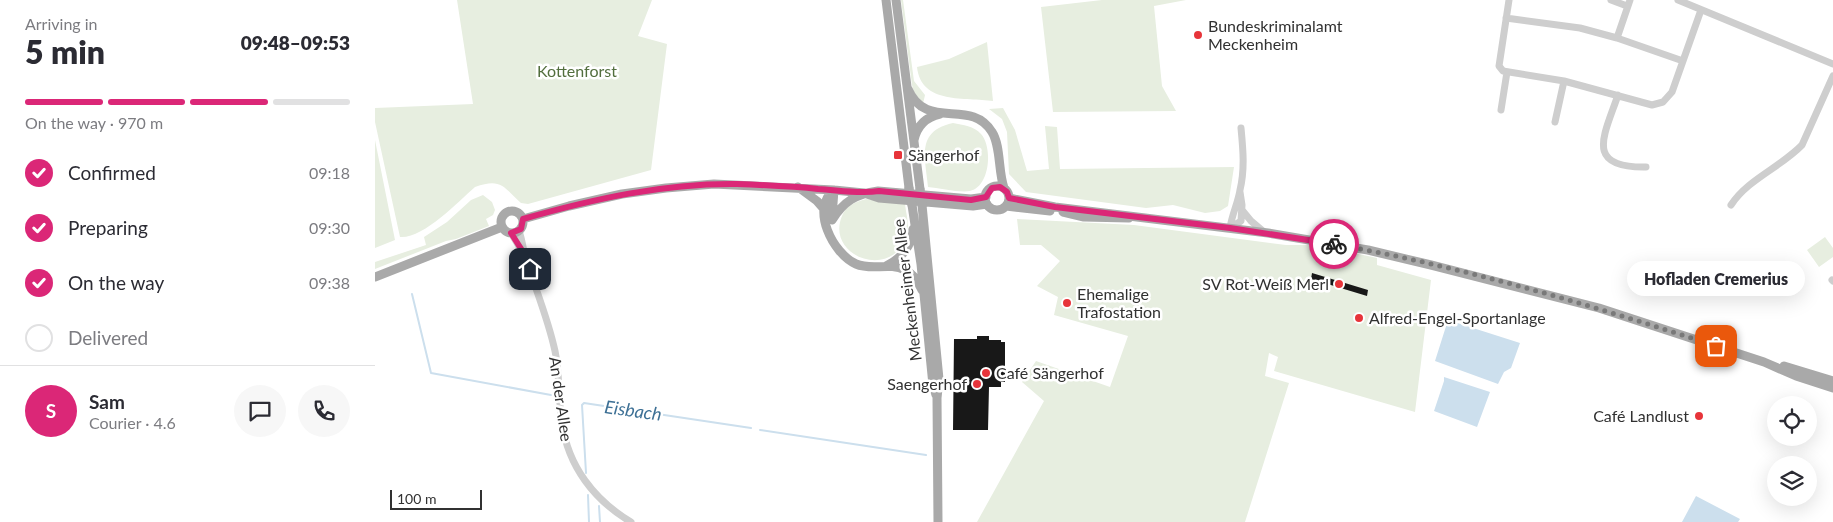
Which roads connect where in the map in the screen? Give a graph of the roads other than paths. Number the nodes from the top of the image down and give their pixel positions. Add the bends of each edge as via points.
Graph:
1 (887, 0) edge
2 (896, 0) edge
3 (1509, 0) edge
4 (1611, 0) edge
5 (1677, 0) edge
6 (1628, 3) edge
7 (1701, 10) junction
8 (1506, 18) junction
9 (1617, 38) junction
10 (1683, 61) junction
11 (1833, 64) edge
12 (1507, 72) junction
13 (1833, 76) edge
14 (1564, 81) junction
15 (907, 86) junction
16 (1617, 95) junction
17 (1501, 110) dead end
18 (943, 114) junction
19 (1555, 122) dead end
20 (1241, 128) dead end
21 (914, 143) junction
22 (998, 160) junction
23 (1646, 167) dead end
24 (797, 187) junction
25 (992, 188) junction
26 (1004, 188) junction
27 (834, 190) junction
28 (1240, 192) junction
29 (864, 193) junction
30 (986, 200) junction
31 (1008, 202) junction
32 (1731, 205) dead end
33 (824, 209) junction
34 (912, 209) junction
35 (1241, 210) junction
36 (523, 219) junction
37 (831, 220) junction
38 (502, 227) junction
39 (1230, 228) junction
40 (515, 232) junction
41 (1264, 232) junction
42 (832, 240) junction
43 (886, 266) junction
44 (375, 277) edge
45 (924, 294) junction
46 (1764, 362) junction
47 (1833, 381) edge
48 (1833, 388) edge
49 (937, 398) junction
50 (631, 522) edge
51 (938, 522) edge

1 - 34 main road, Meckenheimer Allee, bridge
2 - 15 main road, Meckenheimer Allee
3 - 8 street
4 - 6 street
5 - 7 street
6 - 9 street
7 - 10 street
7 - 11 street
8 - 9 street via 1579,28
8 - 12 street via 1499,66
9 - 10 street
10 - 16 street via 1671,92 1663,102 1652,105
12 - 14 street
12 - 17 street
13 - 32 street via 1802,145 1739,193
14 - 16 street
14 - 19 street
15 - 18 main road via 923,108
15 - 21 main road, Meckenheimer Allee
16 - 23 street via 1603,141 1604,154 1629,167
18 - 21 main road via 930,117 921,124
18 - 22 main road via 969,115 987,125 996,140
20 - 28 street via 1244,154
21 - 49 main road, Meckenheimer Allee, bridge via 937,350
22 - 25 main road
22 - 26 main road
24 - 27 main road
24 - 33 main road
24 - 36 main road via 722,184 667,188 622,194
25 - 26 main road
25 - 30 main road
26 - 31 main road
27 - 29 main road
27 - 33 main road via 827,197
27 - 37 main road
28 - 35 street
28 - 39 street
29 - 30 main road via 879,191
29 - 37 main road via 845,202
30 - 31 main road via 998,210
31 - 39 main road via 1084,217 1137,218
33 - 42 main road
34 - 43 main road via 910,243 899,258
34 - 45 main road, Meckenheimer Allee
35 - 39 street via 1240,222
35 - 41 street
36 - 38 main road via 519,213 509,211 502,217
36 - 40 main road via 522,226
37 - 42 main road
38 - 40 main road
38 - 44 main road
39 - 41 main road
40 - 50 street, An der Allee via 551,334 559,379 561,422 569,452 593,492
41 - 46 main road via 1368,250 1515,285 1599,308
42 - 43 main road via 842,255 854,263 869,268
43 - 45 main road via 909,272
45 - 49 main road, Meckenheimer Allee
46 - 47 main road
46 - 48 main road
49 - 51 main road, Meckenheimer Allee

